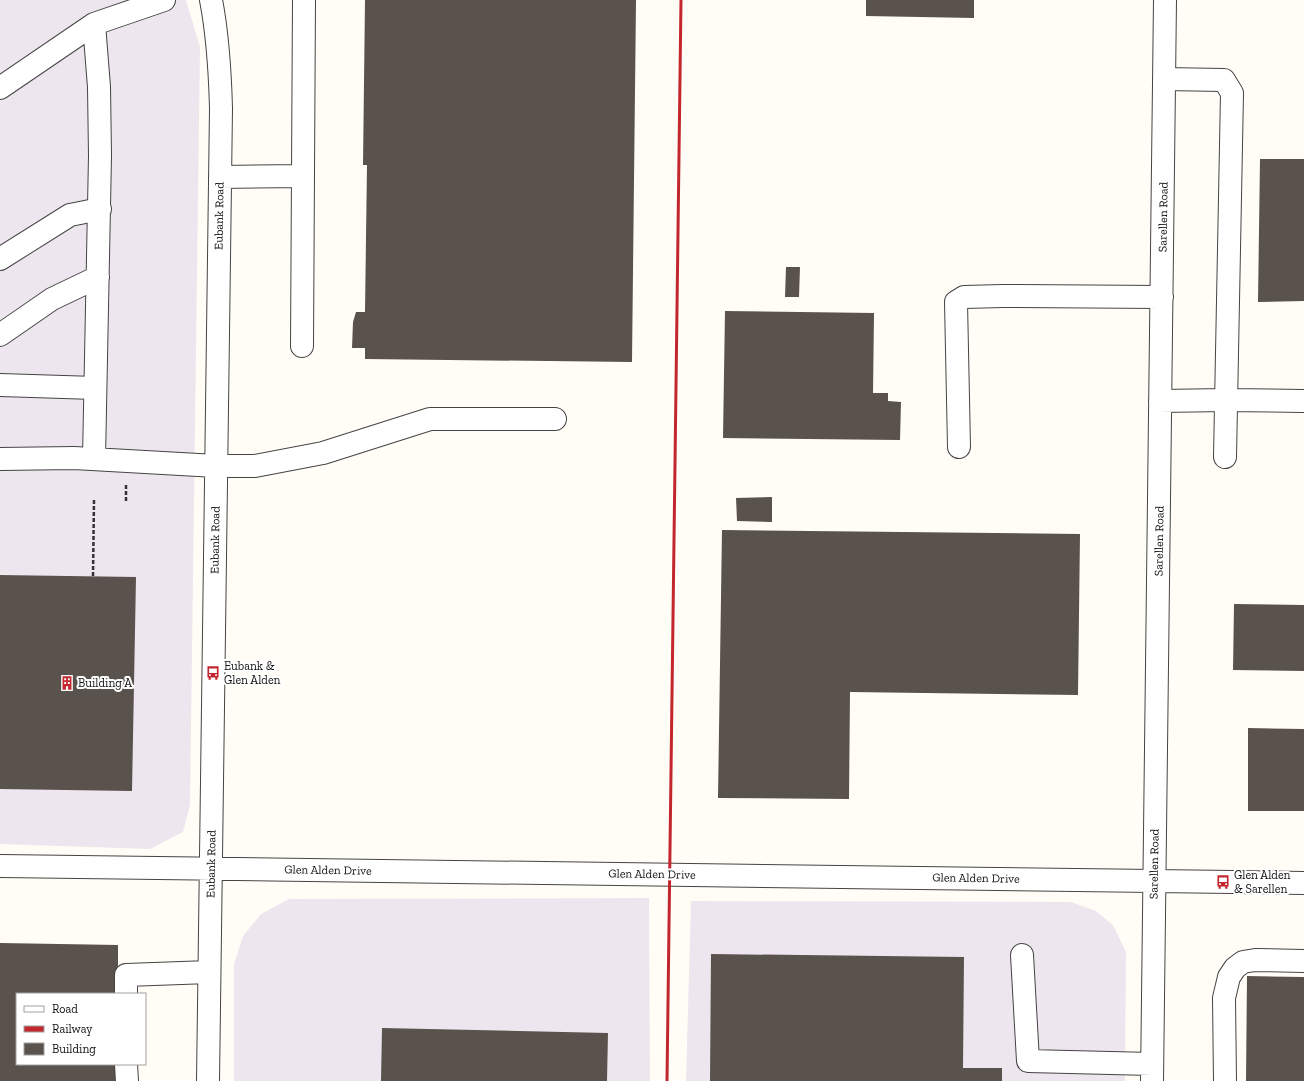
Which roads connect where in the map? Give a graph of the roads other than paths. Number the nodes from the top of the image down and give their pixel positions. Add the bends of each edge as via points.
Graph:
1 (164, 0) edge
2 (211, 0) edge
3 (304, 0) edge
4 (1165, 0) edge
5 (94, 24) junction
6 (1164, 79) junction
7 (0, 88) edge
8 (220, 176) junction
9 (303, 176) junction
10 (100, 209) junction
11 (0, 259) edge
12 (98, 277) junction
13 (1162, 297) junction
14 (0, 335) edge
15 (302, 346) dead end
16 (0, 385) edge
17 (95, 388) junction
18 (1226, 400) junction
19 (1160, 401) junction
20 (1304, 401) edge
21 (555, 418) dead end
22 (959, 447) dead end
23 (1225, 457) dead end
24 (0, 459) edge
25 (94, 459) junction
26 (216, 466) junction
27 (0, 866) edge
28 (211, 868) junction
29 (1154, 881) junction
30 (1304, 883) edge
31 (1022, 955) dead end
32 (1304, 961) edge
33 (210, 972) junction
34 (126, 993) edge
35 (126, 1065) edge
36 (1152, 1073) edge
37 (126, 1081) edge
38 (208, 1081) edge
39 (1225, 1081) edge

1 - 5 street
2 - 8 street, Eubank Road via 219,61
3 - 9 street
4 - 6 street, Sarellen Road
5 - 7 street
5 - 10 street
6 - 13 street, Sarellen Road
6 - 18 street via 1224,80 1232,93
8 - 9 street
8 - 26 street, Eubank Road
9 - 15 street
10 - 11 street via 70,215
10 - 12 street
12 - 14 street via 52,299
12 - 17 street
13 - 19 street, Sarellen Road
13 - 22 street via 1003,296 964,297 956,302
16 - 17 street
17 - 25 street
18 - 19 street
18 - 20 street
18 - 23 street
19 - 29 street, Sarellen Road
21 - 26 street via 430,419 323,453 255,466
24 - 25 street
25 - 26 street
26 - 28 street, Eubank Road
27 - 28 street, Glen Alden Drive
28 - 29 street, Glen Alden Drive
28 - 33 street, Eubank Road
29 - 30 street, Glen Alden Drive
29 - 36 street, Sarellen Road
31 - 36 street via 1028,1061
32 - 39 street via 1243,962 1229,977 1224,998
33 - 34 street via 126,975
33 - 38 street, Eubank Road
35 - 37 street

